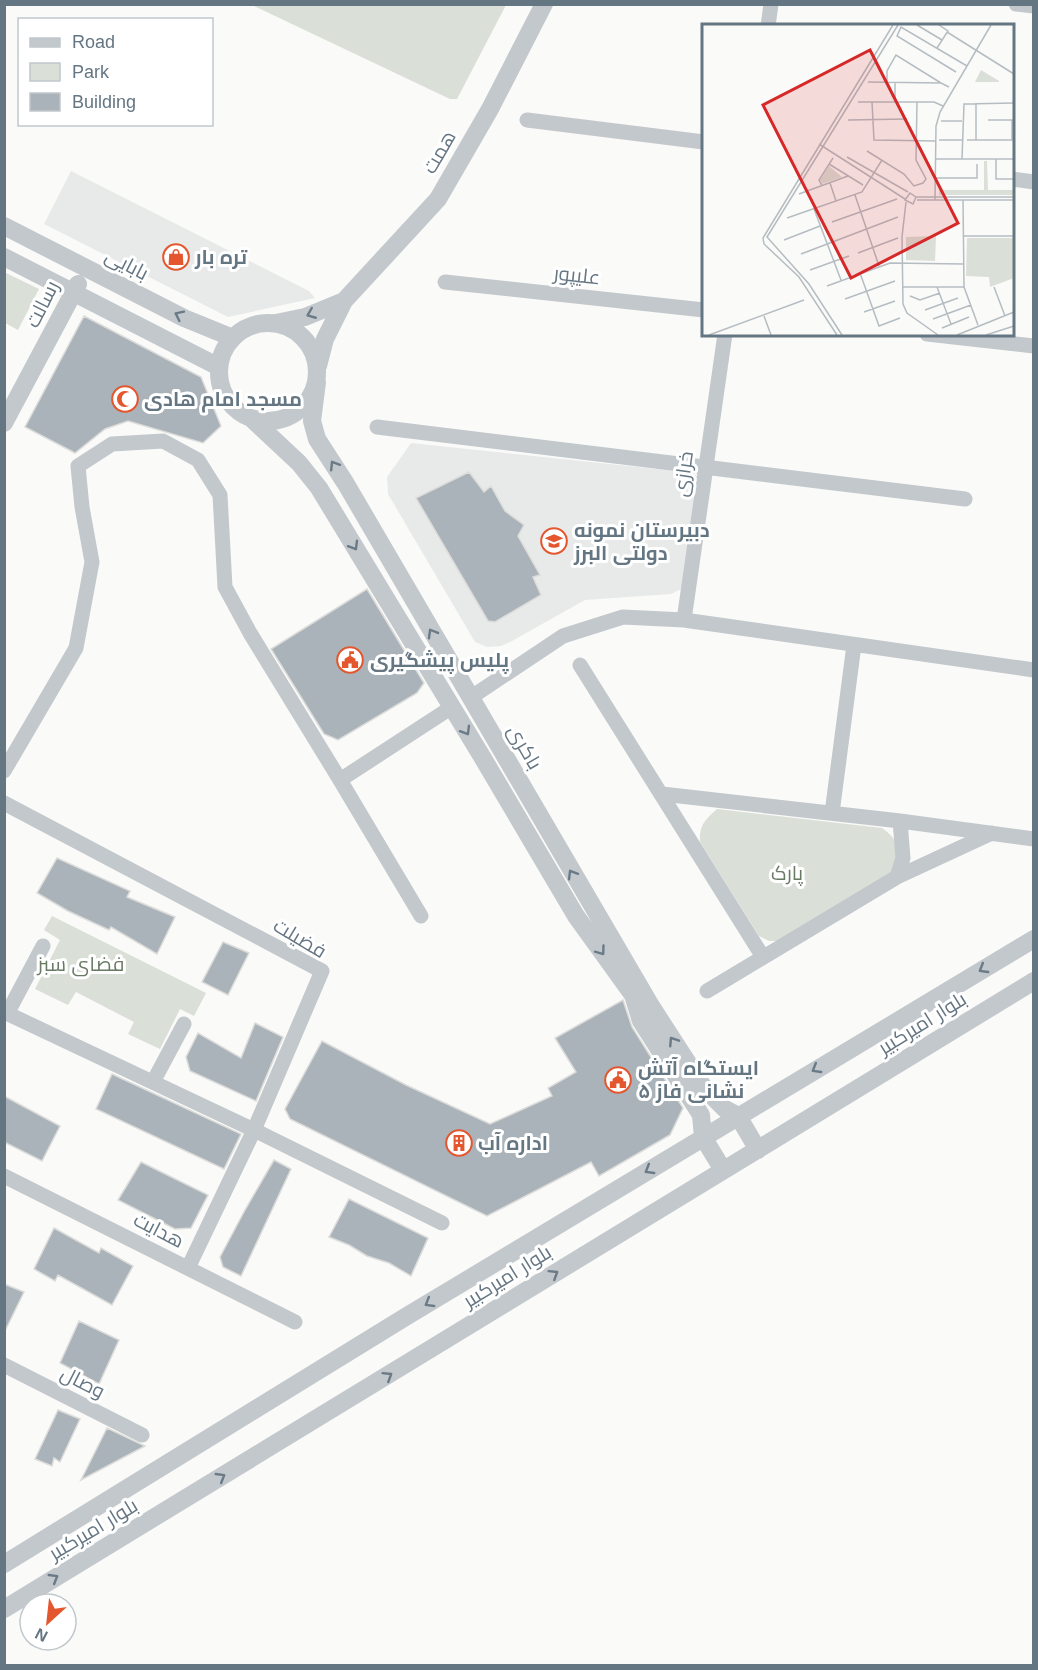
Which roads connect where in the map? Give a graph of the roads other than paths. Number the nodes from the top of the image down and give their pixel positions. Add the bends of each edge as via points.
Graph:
1 (544, 4) edge
2 (771, 4) edge
3 (1016, 4) edge
4 (1034, 6) edge
5 (768, 24) edge
6 (527, 120) dead end
7 (702, 142) edge
8 (1014, 179) edge
9 (1034, 182) edge
10 (4, 226) edge
11 (4, 257) edge
12 (85, 268) junction
13 (445, 282) dead end
14 (74, 293) junction
15 (344, 301) junction
16 (702, 310) edge
17 (276, 323) junction
18 (725, 336) edge
19 (945, 336) edge
20 (233, 338) junction
21 (1034, 346) edge
22 (219, 367) junction
23 (317, 374) junction
24 (253, 420) junction
25 (4, 423) edge
26 (377, 427) dead end
27 (706, 467) junction
28 (965, 499) dead end
29 (684, 621) junction
30 (854, 645) junction
31 (580, 664) dead end
32 (1034, 670) edge
33 (470, 698) junction
34 (452, 707) junction
35 (4, 771) edge
36 (340, 780) junction
37 (662, 794) junction
38 (4, 803) edge
39 (832, 813) junction
40 (900, 821) junction
41 (992, 833) junction
42 (1034, 838) edge
43 (897, 877) junction
44 (421, 916) dead end
45 (1034, 939) edge
46 (43, 946) dead end
47 (763, 957) junction
48 (1034, 981) edge
49 (707, 991) dead end
50 (6, 1013) edge
51 (184, 1024) dead end
52 (153, 1082) junction
53 (738, 1116) junction
54 (254, 1130) junction
55 (703, 1137) junction
56 (758, 1150) junction
57 (723, 1170) junction
58 (6, 1180) edge
59 (442, 1223) dead end
60 (188, 1268) junction
61 (295, 1322) dead end
62 (4, 1365) edge
63 (142, 1435) dead end
64 (4, 1564) edge
65 (4, 1609) edge

1 - 15 street, همت via 490,110 438,199
2 - 5 street
3 - 4 street
6 - 7 street
8 - 9 street
10 - 12 street, بابایی
11 - 14 street
12 - 14 street, رسالت
20 -> 12 street, بابایی
13 - 16 street, علیپور
14 - 22 street
14 - 25 street, رسالت
15 -> 17 street
15 - 23 street via 325,339
17 - 20 street via 246,328
17 - 23 street via 304,338 313,351
18 - 27 street, خرازی
19 - 21 street
20 - 22 street via 223,351
22 - 24 street via 226,399
23 - 24 street via 311,398 300,410 286,419
33 -> 23 street, باکری via 317,439 312,421
24 -> 34 street via 299,463 319,488
26 - 27 street
27 - 28 street
27 - 29 street, خرازی
29 - 30 street
29 - 33 street via 623,617 563,636
30 - 32 street
30 - 39 street
31 - 37 street
33 - 34 street
53 -> 33 street, باکری via 704,1088 651,1006
34 - 36 street
34 -> 55 street via 576,916 633,995 640,1021 701,1115
35 - 36 street via 76,648 92,562 78,466 112,444 163,441 198,460 220,495 225,587
36 - 44 street
37 - 39 street
37 - 47 street
38 - 54 street, فضیلت via 322,971
39 - 40 street
40 - 41 street
40 - 43 street via 903,858
41 - 42 street
41 - 43 street
43 - 47 street
45 -> 53 street, بلوار امیرکبیر
46 - 50 street
47 - 49 street
48 - 56 street, بلوار امیرکبیر
50 - 52 street
51 - 52 street
52 - 54 street
53 - 55 street, بلوار امیرکبیر
53 - 56 street
54 - 59 street
54 - 60 street, فضیلت
55 - 57 street
55 -> 64 street, بلوار امیرکبیر
56 - 57 street, بلوار امیرکبیر
65 -> 57 street, بلوار امیرکبیر
58 - 60 street, هدایت
60 - 61 street, هدایت
62 - 63 street, وصال

